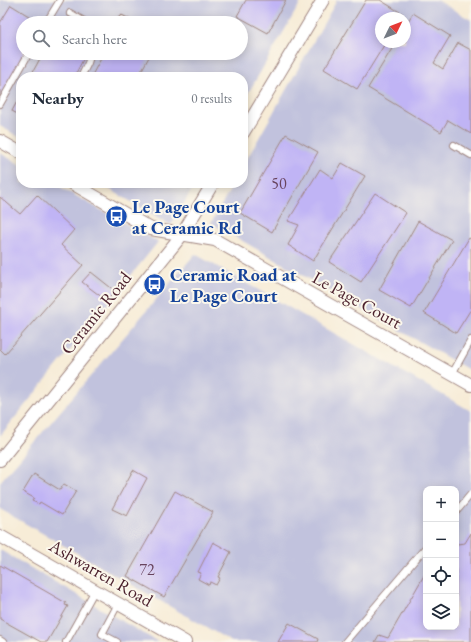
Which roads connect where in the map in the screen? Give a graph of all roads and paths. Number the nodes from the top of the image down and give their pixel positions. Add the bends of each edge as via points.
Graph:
1 (60, 0) edge
2 (323, 0) edge
3 (70, 13) dead end
4 (50, 16) edge
5 (75, 16) edge
6 (25, 60) edge
7 (89, 60) edge
8 (90, 60) edge
9 (88, 63) junction
10 (18, 72) edge
11 (84, 72) edge
12 (16, 76) edge
13 (0, 104) edge
14 (248, 125) edge
15 (0, 141) edge
16 (454, 145) dead end
17 (16, 151) edge
18 (471, 155) edge
19 (81, 188) edge
20 (210, 188) edge
21 (181, 236) junction
22 (471, 340) edge
23 (452, 374) junction
24 (471, 385) edge
25 (0, 460) edge
26 (471, 494) edge
27 (459, 508) edge
28 (0, 536) edge
29 (423, 551) edge
30 (95, 590) junction
31 (118, 604) junction
32 (0, 640) edge
33 (3, 642) edge
34 (66, 642) edge
35 (117, 642) edge
36 (185, 642) edge
37 (345, 642) edge

1 - 4 lane
2 - 14 street
3 - 5 lane
6 - 10 lane
7 - 9 lane
8 - 9 lane
9 - 11 lane
12 - 13 lane
15 - 17 street
16 - 18 lane
19 - 21 street, Le Page Court via 151,229
20 - 21 street, Ceramic Road
21 - 23 street, Le Page Court via 215,240
21 - 25 street, Ceramic Road
22 - 23 lane
23 - 24 street, Le Page Court
26 - 27 lane
28 - 30 street, Ashwarren Road
29 - 37 lane
30 - 31 street, Ashwarren Road
30 - 34 lane
31 - 35 lane via 102,634
31 - 36 street, Ashwarren Road
32 - 33 lane

